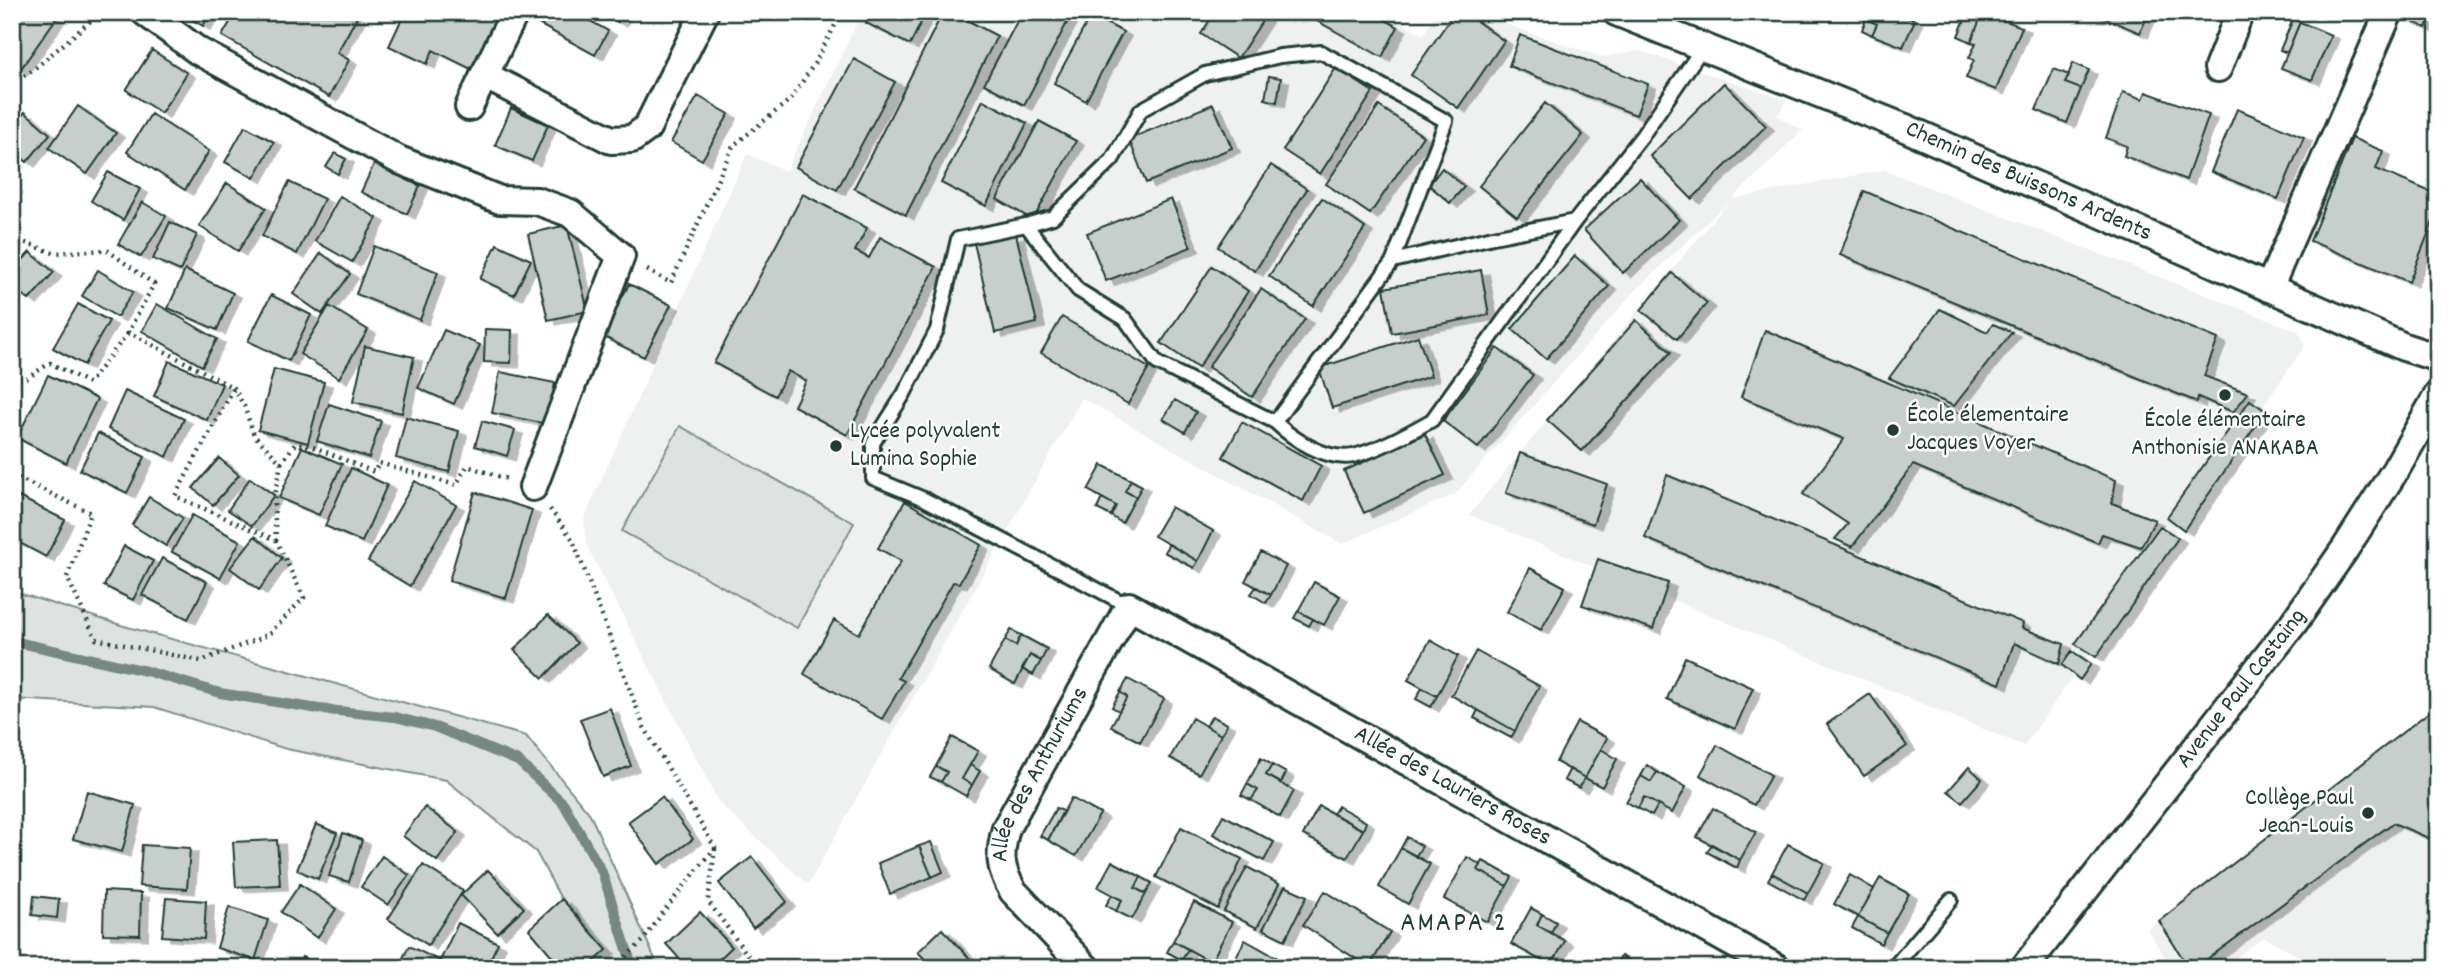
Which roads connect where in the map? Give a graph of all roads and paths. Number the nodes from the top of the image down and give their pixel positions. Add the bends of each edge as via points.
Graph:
1 (101, 12) edge
2 (145, 12) edge
3 (515, 12) edge
4 (705, 12) edge
5 (842, 12) edge
6 (1616, 12) edge
7 (2240, 12) edge
8 (2389, 12) edge
9 (1703, 47) junction
10 (2218, 68) dead end
11 (484, 75) junction
12 (12, 83) edge
13 (468, 107) dead end
14 (1575, 221) junction
15 (1026, 225) junction
16 (12, 239) edge
17 (621, 256) junction
18 (1393, 261) junction
19 (2269, 288) junction
20 (128, 332) junction
21 (2438, 358) edge
22 (12, 379) edge
23 (234, 388) junction
24 (2438, 395) edge
25 (1275, 422) junction
26 (281, 463) junction
27 (12, 475) edge
28 (533, 487) junction
29 (276, 540) junction
30 (1129, 606) junction
31 (715, 848) junction
32 (1951, 900) dead end
33 (615, 967) edge
34 (757, 968) edge
35 (1086, 968) edge
36 (1777, 968) edge
37 (1893, 968) edge
38 (2024, 968) edge

1 - 12 path
2 - 17 street via 198,51 398,160 500,200 537,201 570,213
3 - 11 street
4 - 11 street via 647,128 632,139 611,140
5 - 17 path via 790,99 733,146 671,283
6 - 9 street, Chemin des Buissons Ardents
7 - 10 street
8 - 19 street
9 - 14 lane via 1642,136
9 - 19 street, Chemin des Buissons Ardents via 1903,127
11 - 13 street
14 - 18 lane
14 - 25 lane via 1432,420 1352,456 1331,454 1290,436
15 - 18 lane via 1053,217 1112,160 1141,110 1205,74 1280,56 1321,52 1446,121
15 - 25 lane via 1078,290 1125,319 1157,363
15 - 30 lane via 958,239 937,330 873,443 873,478 924,499
16 - 20 path via 54,253 107,250 154,284
17 - 28 street
18 - 25 lane
19 - 21 street, Chemin des Buissons Ardents
20 - 22 path via 89,383 50,363 27,378
20 - 23 path
23 - 26 path via 254,435
23 - 29 path via 175,496
24 - 38 street, Avenue Paul Castaing via 2396,470 2292,625
26 - 28 path via 295,444 374,471 379,463 456,485 467,466
26 - 29 path via 274,502
27 - 29 path via 91,513 67,577 96,639 201,661 268,635 304,598
28 - 31 path via 573,540 644,727
30 - 35 street, Allée des Anthuriums via 1014,812 1002,843 1000,860 1013,891
30 - 36 street, Allée des Lauriers Roses
31 - 33 path via 643,941
31 - 34 path via 708,901
32 - 37 lane

